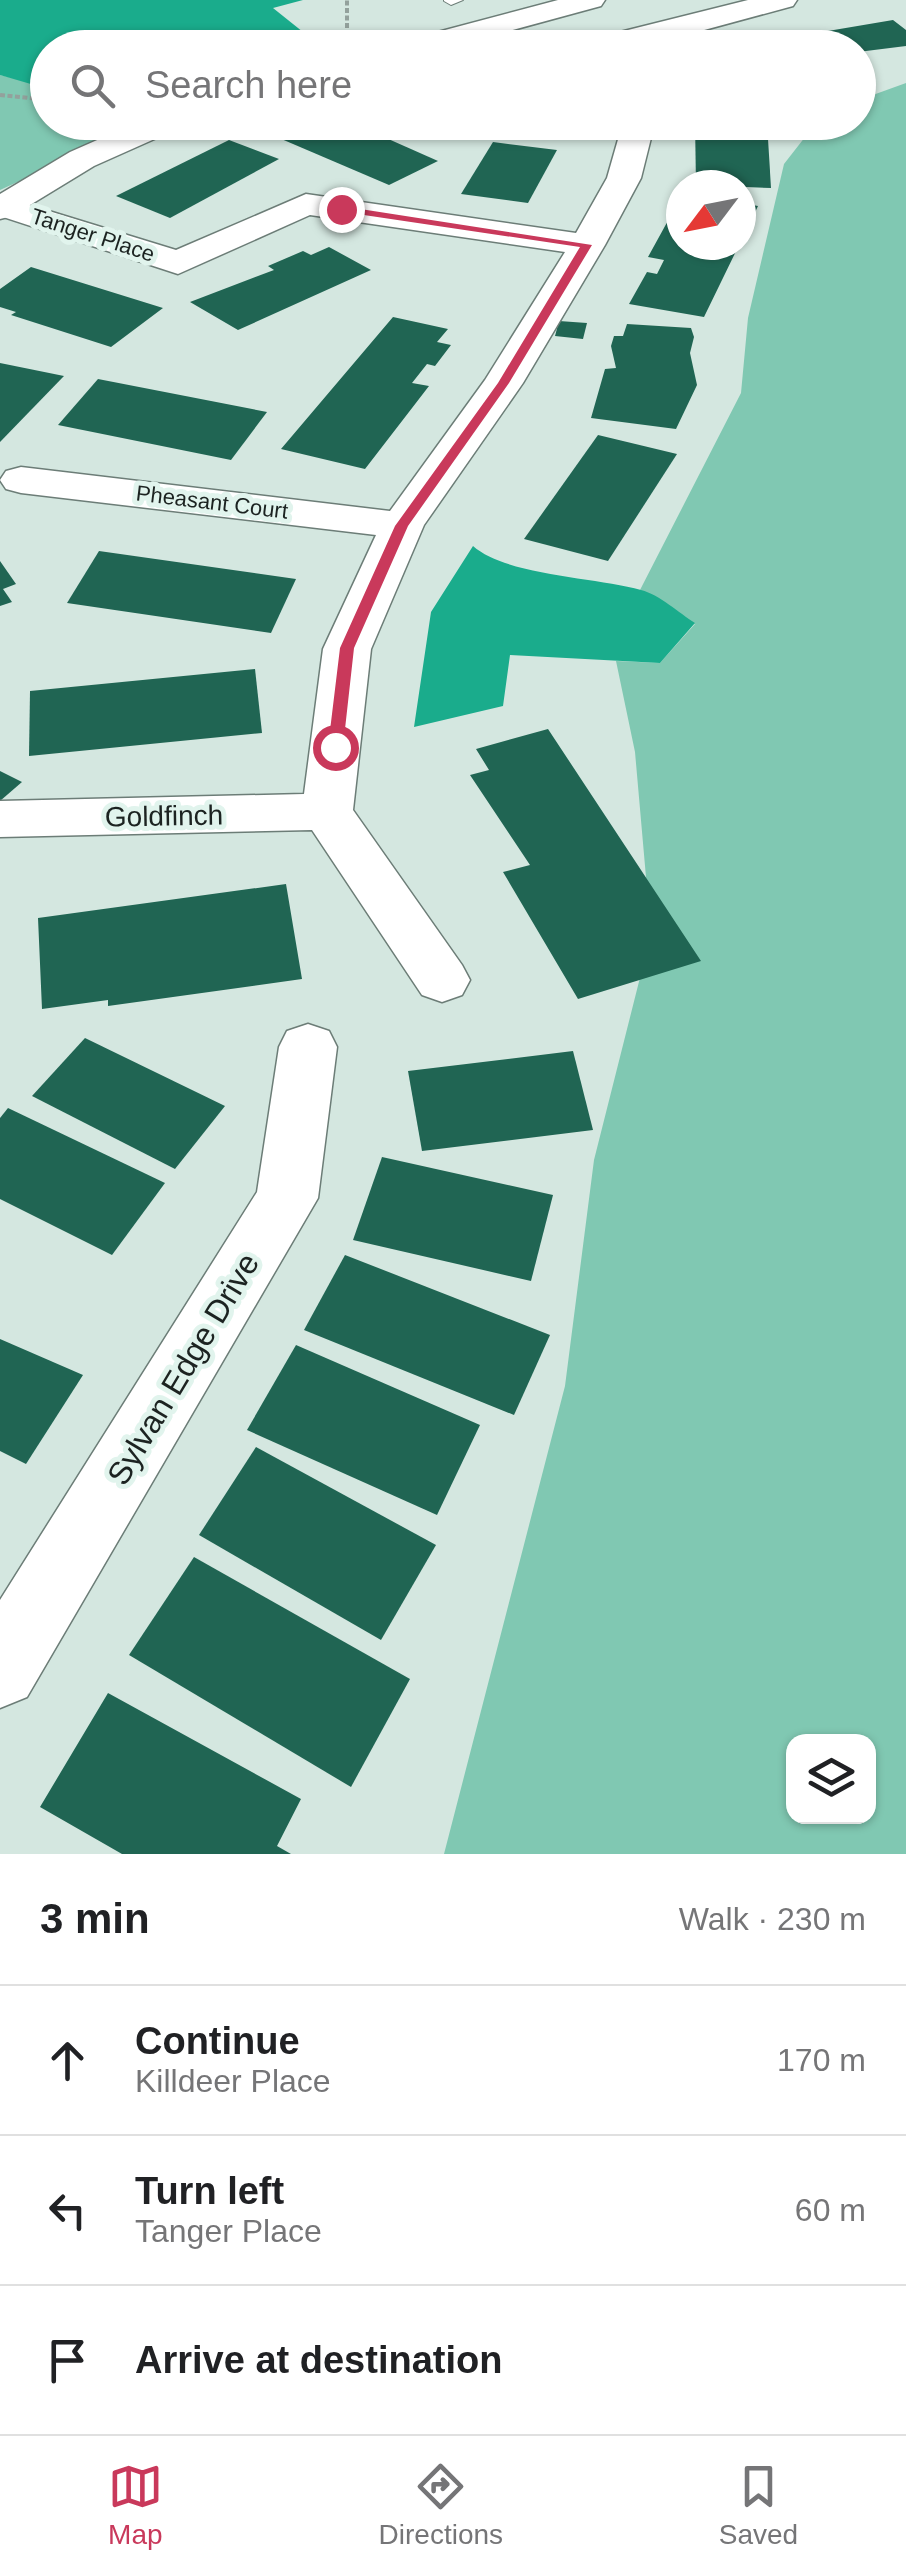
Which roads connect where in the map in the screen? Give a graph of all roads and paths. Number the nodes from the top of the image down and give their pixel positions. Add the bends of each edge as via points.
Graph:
1 (347, 0) edge
2 (590, 0) edge
3 (783, 0) edge
4 (347, 30) edge
5 (478, 30) edge
6 (664, 30) edge
7 (0, 95) edge
8 (30, 98) edge
9 (125, 140) edge
10 (634, 140) edge
11 (1, 207) edge
12 (587, 245) junction
13 (22, 480) dead end
14 (402, 526) junction
15 (328, 812) junction
16 (0, 819) edge
17 (442, 980) dead end
18 (308, 1047) dead end
19 (0, 1670) edge

1 - 4 path
2 - 5 street
3 - 6 street
7 - 8 path
9 - 11 street
10 - 12 street via 624,178
11 - 12 street, Tanger Place via 178,263 306,204
12 - 14 street via 503,383
13 - 14 street, Pheasant Court
14 - 15 street via 347,648
15 - 16 street, Goldfinch
15 - 17 street
18 - 19 street, Sylvan Edge Drive via 288,1198

